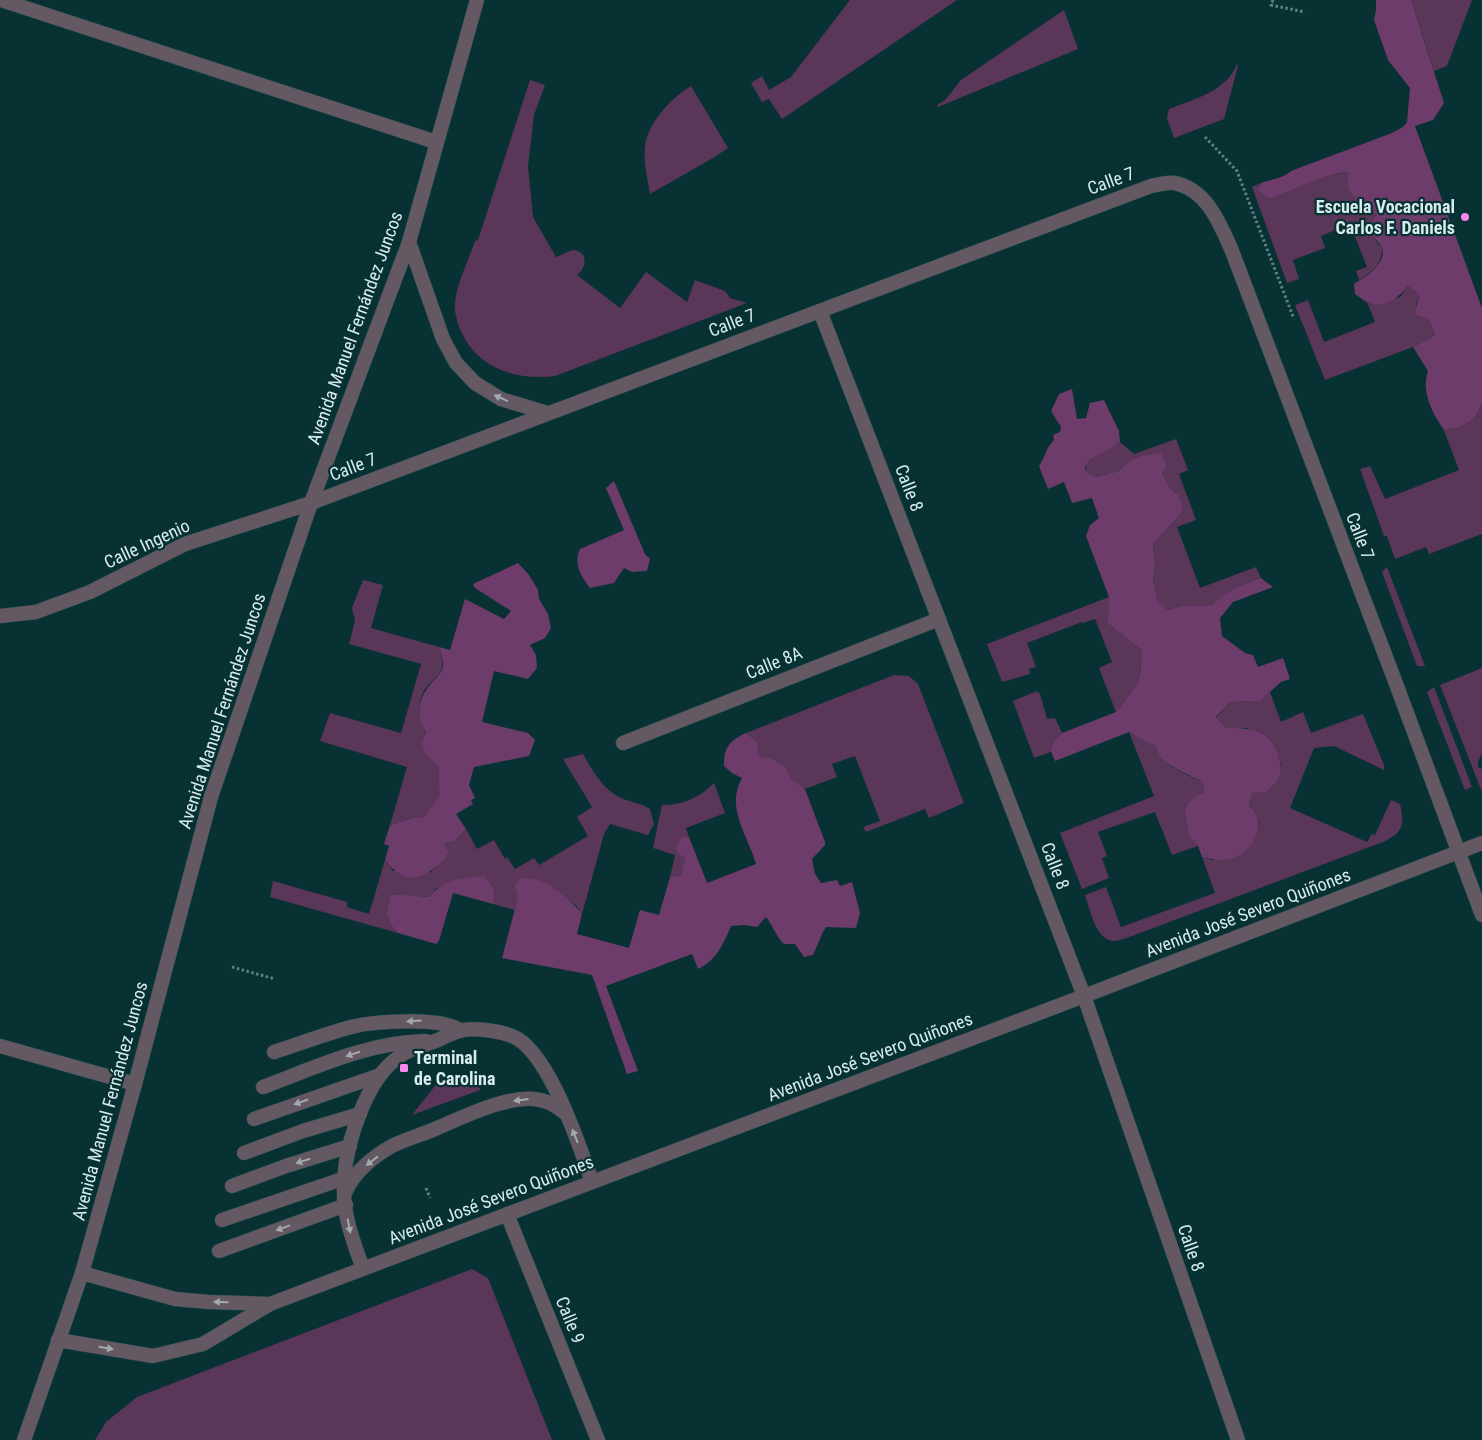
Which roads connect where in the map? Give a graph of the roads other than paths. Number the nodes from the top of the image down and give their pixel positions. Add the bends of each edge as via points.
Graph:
1 (1, 0) edge
2 (477, 0) edge
3 (436, 142) junction
4 (409, 242) junction
5 (820, 311) junction
6 (548, 412) junction
7 (311, 502) junction
8 (0, 616) edge
9 (939, 620) junction
10 (623, 743) dead end
11 (1482, 843) edge
12 (1459, 851) junction
13 (1482, 915) edge
14 (1084, 996) junction
15 (460, 1030) junction
16 (435, 1041) junction
17 (0, 1046) edge
18 (274, 1052) dead end
19 (380, 1075) junction
20 (135, 1084) junction
21 (263, 1087) dead end
22 (360, 1114) junction
23 (566, 1114) junction
24 (254, 1119) dead end
25 (350, 1146) junction
26 (244, 1153) dead end
27 (345, 1178) junction
28 (592, 1182) junction
29 (232, 1186) dead end
30 (345, 1200) junction
31 (507, 1214) junction
32 (222, 1220) dead end
33 (219, 1251) dead end
34 (362, 1269) junction
35 (82, 1273) junction
36 (270, 1304) junction
37 (58, 1340) junction
38 (24, 1440) edge
39 (598, 1440) edge
40 (1238, 1440) edge

1 - 3 street
2 - 3 street, Avenida Manuel Fernández Juncos
3 - 4 street, Avenida Manuel Fernández Juncos
6 -> 4 street via 501,399 474,383 456,363 443,339
4 - 7 street, Avenida Manuel Fernández Juncos
5 - 6 street, Calle 7
5 - 9 street, Calle 8
5 - 12 street, Calle 7 via 1151,186 1173,183 1202,197 1232,251
6 - 7 street, Calle 7
7 - 8 street, Calle Ingenio via 184,544 90,592 36,612
7 - 20 street, Avenida Manuel Fernández Juncos via 211,797
9 - 10 street, Calle 8A
9 - 14 street, Calle 8
11 - 12 street, Avenida José Severo Quiñones
12 - 13 street, Calle 7
12 - 14 street, Avenida José Severo Quiñones
14 - 28 street, Avenida José Severo Quiñones
14 - 40 street, Calle 8
15 - 16 street
15 -> 18 street via 453,1025 426,1021 353,1026
15 - 23 street via 494,1030 517,1038 531,1050 546,1071
16 - 19 street via 400,1056
16 -> 21 street via 381,1046 327,1062
17 - 20 street
19 - 22 street
19 -> 24 street
20 - 35 street, Avenida Manuel Fernández Juncos
22 - 25 street
22 - 26 street
28 -> 23 street
23 -> 30 street via 548,1102 534,1099 492,1106 392,1147 356,1174 349,1184
25 - 27 street
25 -> 29 street
27 - 30 street
27 - 32 street
28 - 31 street, Avenida José Severo Quiñones
30 -> 33 street
30 -> 34 street via 350,1232
31 - 34 street, Avenida José Severo Quiñones
31 - 39 street, Calle 9
34 - 36 street, Avenida José Severo Quiñones
36 -> 35 street, Avenida José Severo Quiñones via 175,1299
35 - 37 street, Avenida Manuel Fernández Juncos
37 -> 36 street, Avenida José Severo Quiñones via 153,1356 203,1344
37 - 38 street, Avenida Manuel Fernández Juncos

